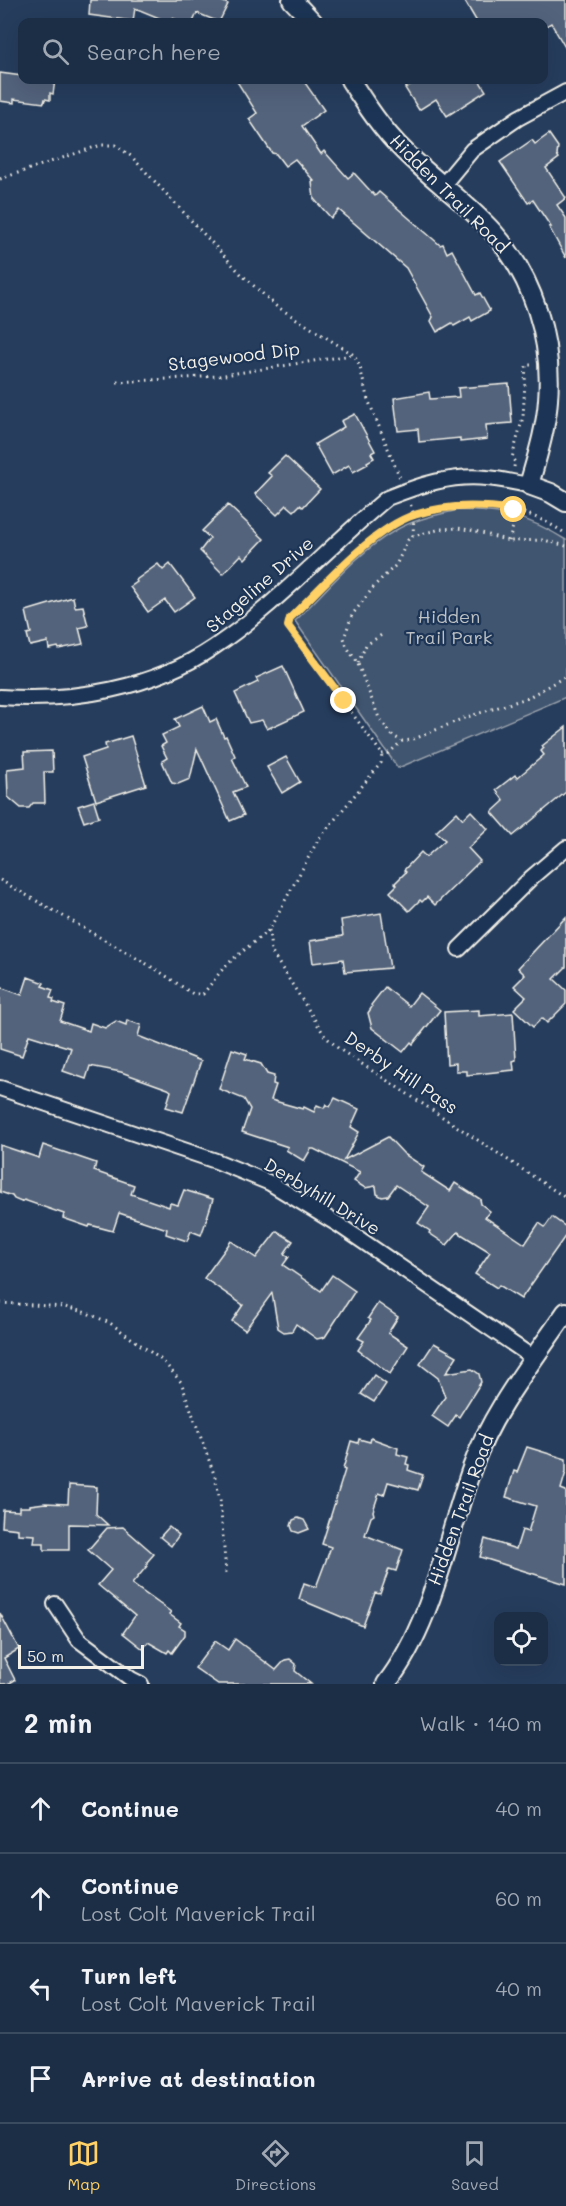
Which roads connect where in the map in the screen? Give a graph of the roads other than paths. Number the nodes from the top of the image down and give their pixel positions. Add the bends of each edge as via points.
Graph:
1 (292, 0) edge
2 (309, 18) edge
3 (353, 84) edge
4 (566, 92) edge
5 (443, 185) junction
6 (529, 485) junction
7 (566, 502) edge
8 (0, 697) edge
9 (566, 848) edge
10 (459, 949) dead end
11 (0, 1088) edge
12 (566, 1312) edge
13 (535, 1359) junction
14 (55, 1604) dead end
15 (141, 1684) edge
16 (386, 1684) edge

1 - 2 street
3 - 5 street, Hidden Trail Road via 388,134
4 - 5 street via 518,118 472,150
5 - 6 street, Hidden Trail Road via 509,252 541,320 549,374 548,402
6 - 7 street
6 - 8 street, Stageline Drive via 464,477 438,480 387,498 254,617 213,648 182,664 118,689 71,697
9 - 10 street
11 - 13 street, Derbyhill Drive via 270,1183 339,1225
12 - 13 street, Hidden Trail Road
13 - 16 street, Hidden Trail Road via 486,1434 424,1614 409,1650
14 - 15 street via 80,1640

